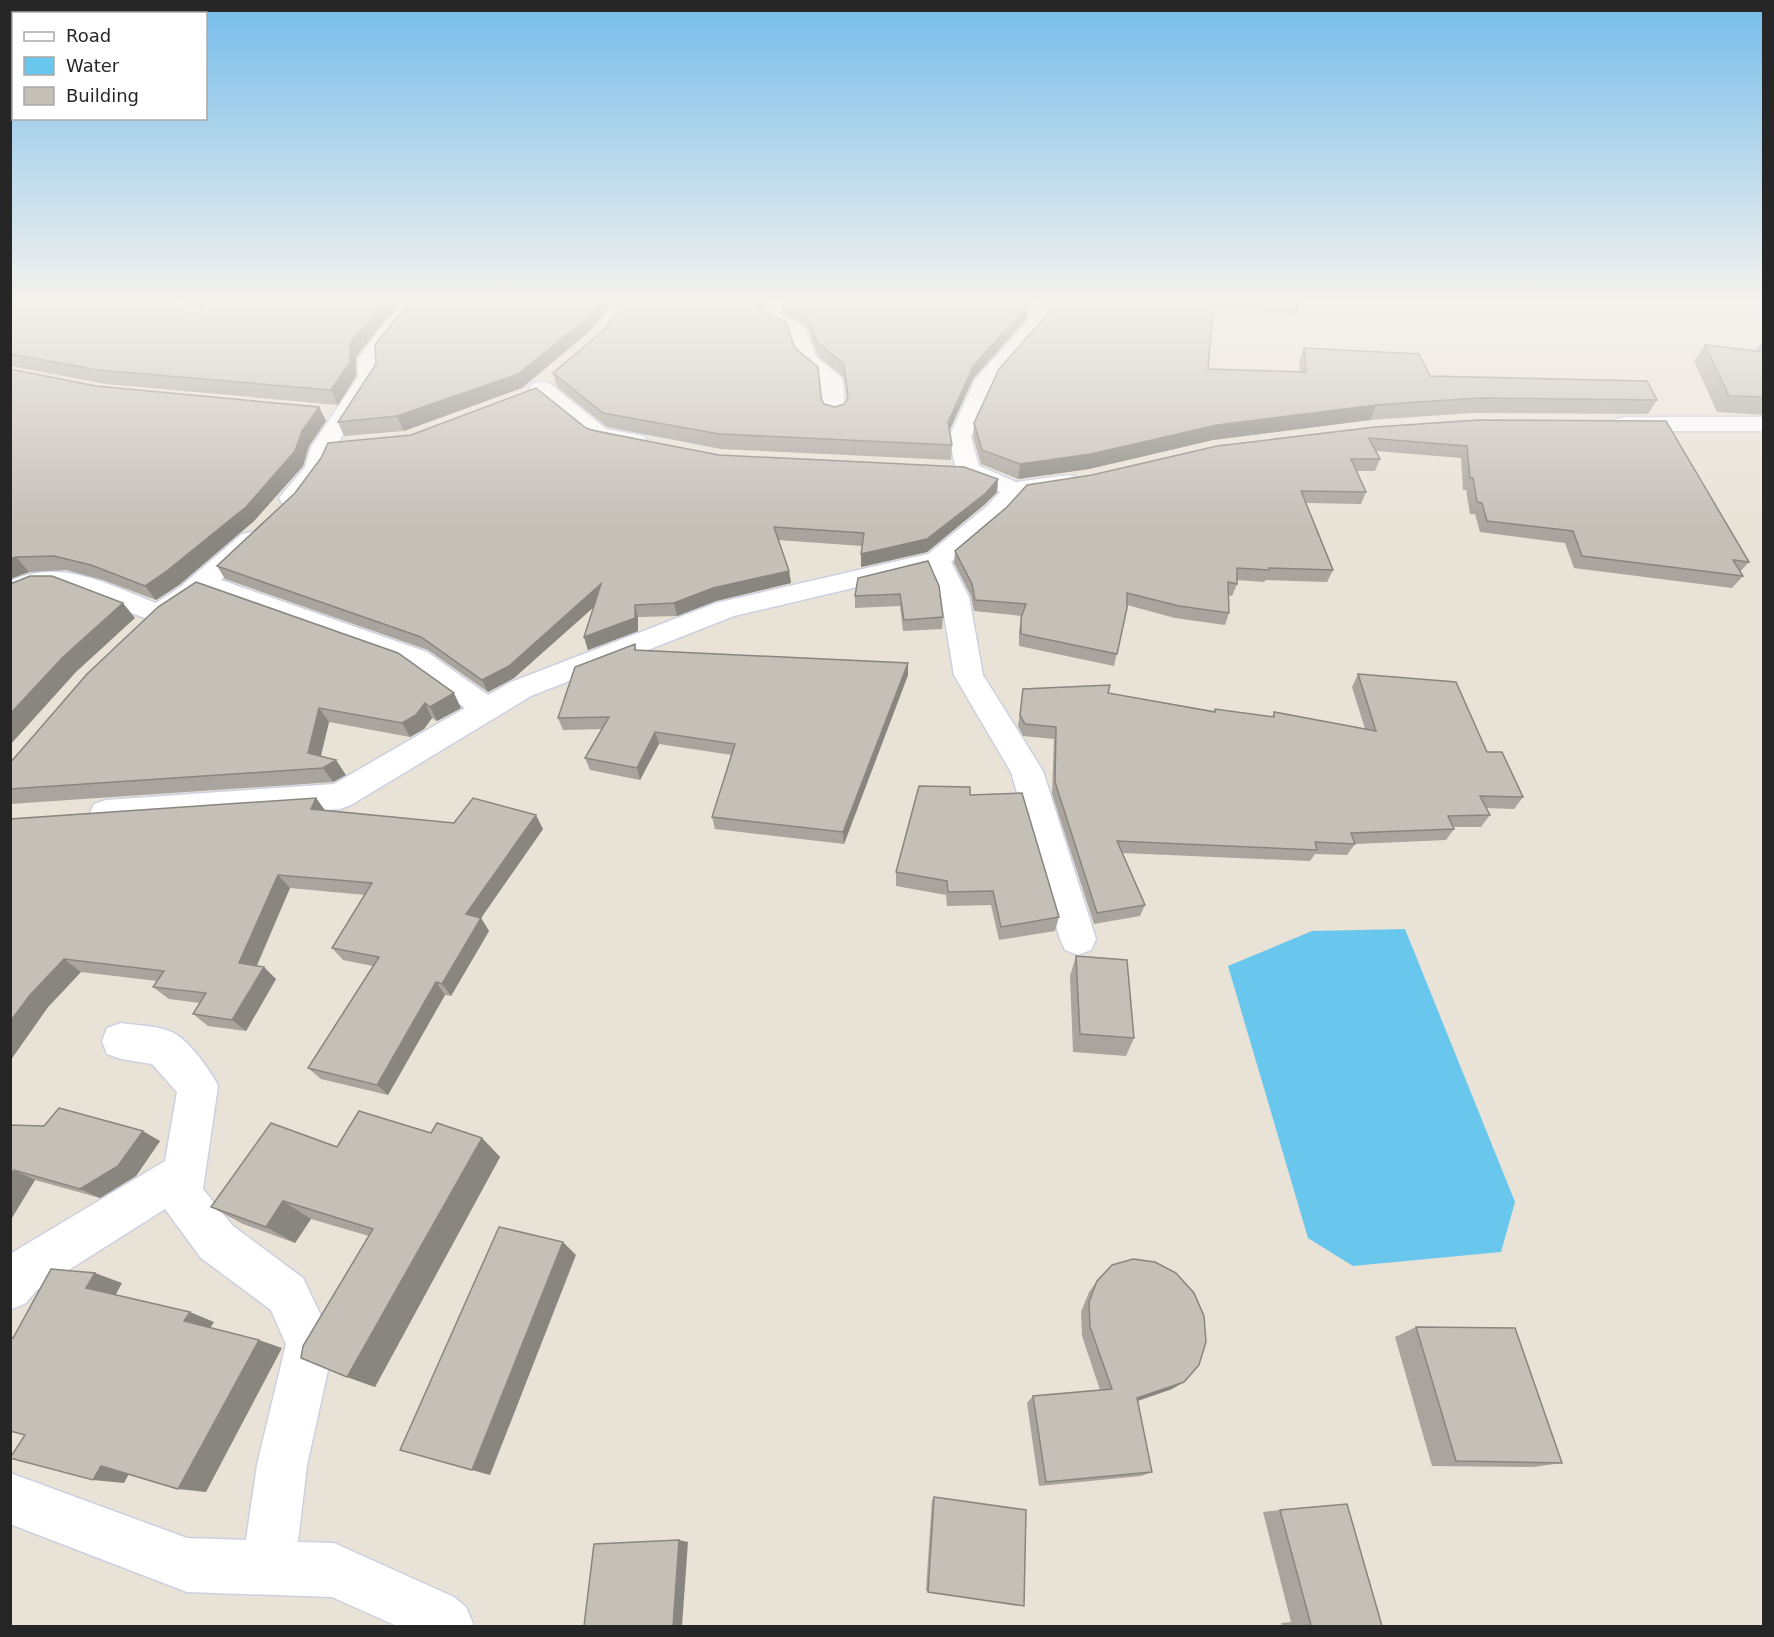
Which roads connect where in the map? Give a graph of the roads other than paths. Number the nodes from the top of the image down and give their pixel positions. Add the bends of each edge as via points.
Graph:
1 (369, 376) edge
2 (829, 376) edge
3 (989, 376) edge
4 (539, 387) edge
5 (835, 412) edge
6 (1597, 424) edge
7 (1764, 424) edge
8 (655, 445) edge
9 (945, 468) edge
10 (968, 470) junction
11 (1089, 478) edge
12 (1016, 489) junction
13 (937, 560) junction
14 (202, 583) junction
15 (10, 593) edge
16 (487, 709) junction
17 (81, 814) edge
18 (1078, 939) dead end
19 (121, 1041) dead end
20 (185, 1173) junction
21 (10, 1287) edge
22 (10, 1498) edge
23 (268, 1568) junction
24 (447, 1626) edge

1 - 14 street via 335,413 333,446 316,470 265,528
2 - 5 street
3 - 10 street via 960,437
4 - 8 street via 599,434
6 - 7 street
9 - 10 street
10 - 12 street
11 - 12 street
12 - 13 street via 995,512
13 - 16 street via 726,609 521,689
13 - 18 street via 956,597 969,675 1027,771
14 - 15 street via 151,622 74,581 61,578 44,578
14 - 16 street via 417,659
16 - 17 street via 340,796
19 - 20 street via 163,1048 198,1086
20 - 21 street via 79,1236 21,1275
20 - 23 street via 181,1195 217,1242 286,1294 310,1343 282,1466
22 - 23 street via 187,1565
23 - 24 street via 334,1570 435,1616

